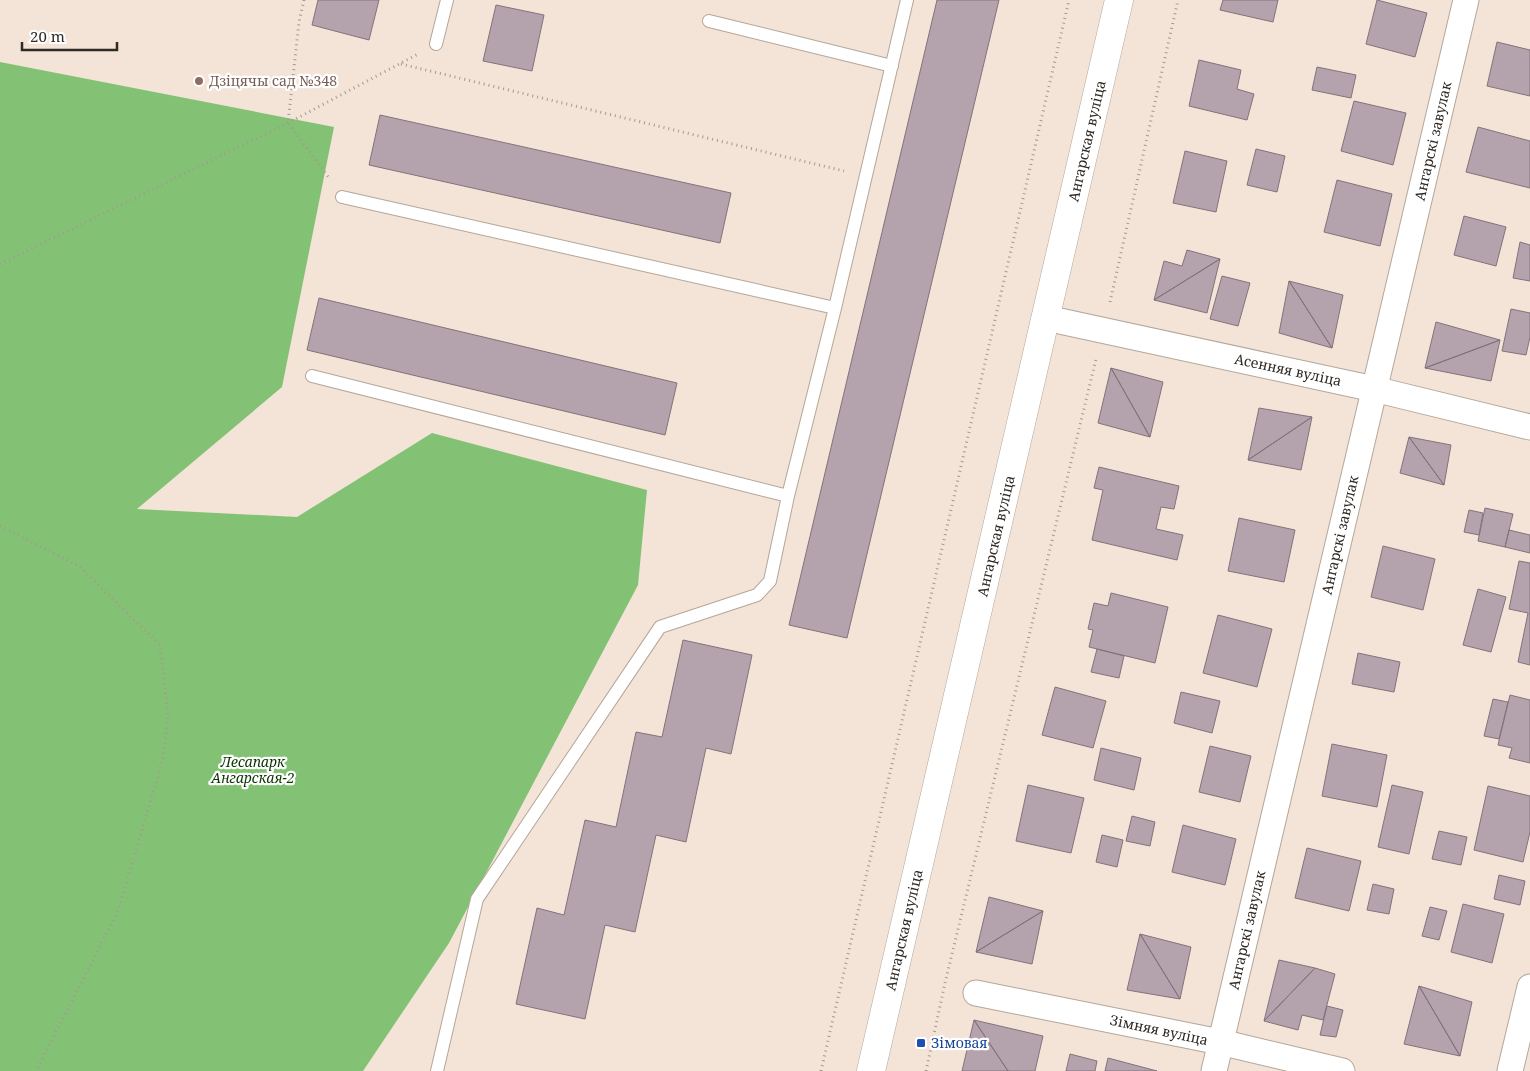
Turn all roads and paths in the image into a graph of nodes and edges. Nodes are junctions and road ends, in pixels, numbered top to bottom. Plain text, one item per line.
1 (304, 0) edge
2 (447, 0) edge
3 (907, 0) edge
4 (1069, 0) edge
5 (1119, 0) edge
6 (1178, 0) edge
7 (1466, 0) edge
8 (709, 21) dead end
9 (436, 44) joint
10 (400, 63) junction
11 (892, 66) junction
12 (288, 123) junction
13 (866, 177) junction
14 (342, 197) joint
15 (0, 264) edge
16 (835, 308) junction
17 (1046, 318) junction
18 (1103, 330) junction
19 (312, 376) dead end
20 (1374, 389) junction
21 (1530, 426) edge
22 (788, 496) junction
23 (0, 526) edge
24 (1530, 987) edge
25 (976, 993) dead end
26 (1220, 1042) junction
27 (36, 1071) edge
28 (437, 1071) edge
29 (821, 1071) edge
30 (871, 1071) edge
31 (926, 1071) edge
32 (1214, 1071) edge
33 (1342, 1071) edge
34 (1510, 1071) edge

1 - 12 path
2 - 9 lane
3 - 11 lane
4 - 29 path
5 - 17 main road, Ангарская вуліца
6 - 18 path
7 - 20 street, Ангарскі завулак
8 - 11 lane
9 - 10 path
10 - 12 path
10 - 13 path
11 - 13 lane
12 - 14 path
12 - 15 path
13 - 16 lane
14 - 16 lane
16 - 22 lane
17 - 18 street, Асенняя вуліца
17 - 30 main road, Ангарская вуліца
18 - 20 street, Асенняя вуліца
18 - 31 path
19 - 22 lane
20 - 21 street, Асенняя вуліца
20 - 26 street, Ангарскі завулак
22 - 28 lane
23 - 27 path
24 - 34 street
25 - 26 street, Зімняя вуліца
26 - 32 street, Ангарскі завулак
26 - 33 street, Зімняя вуліца

